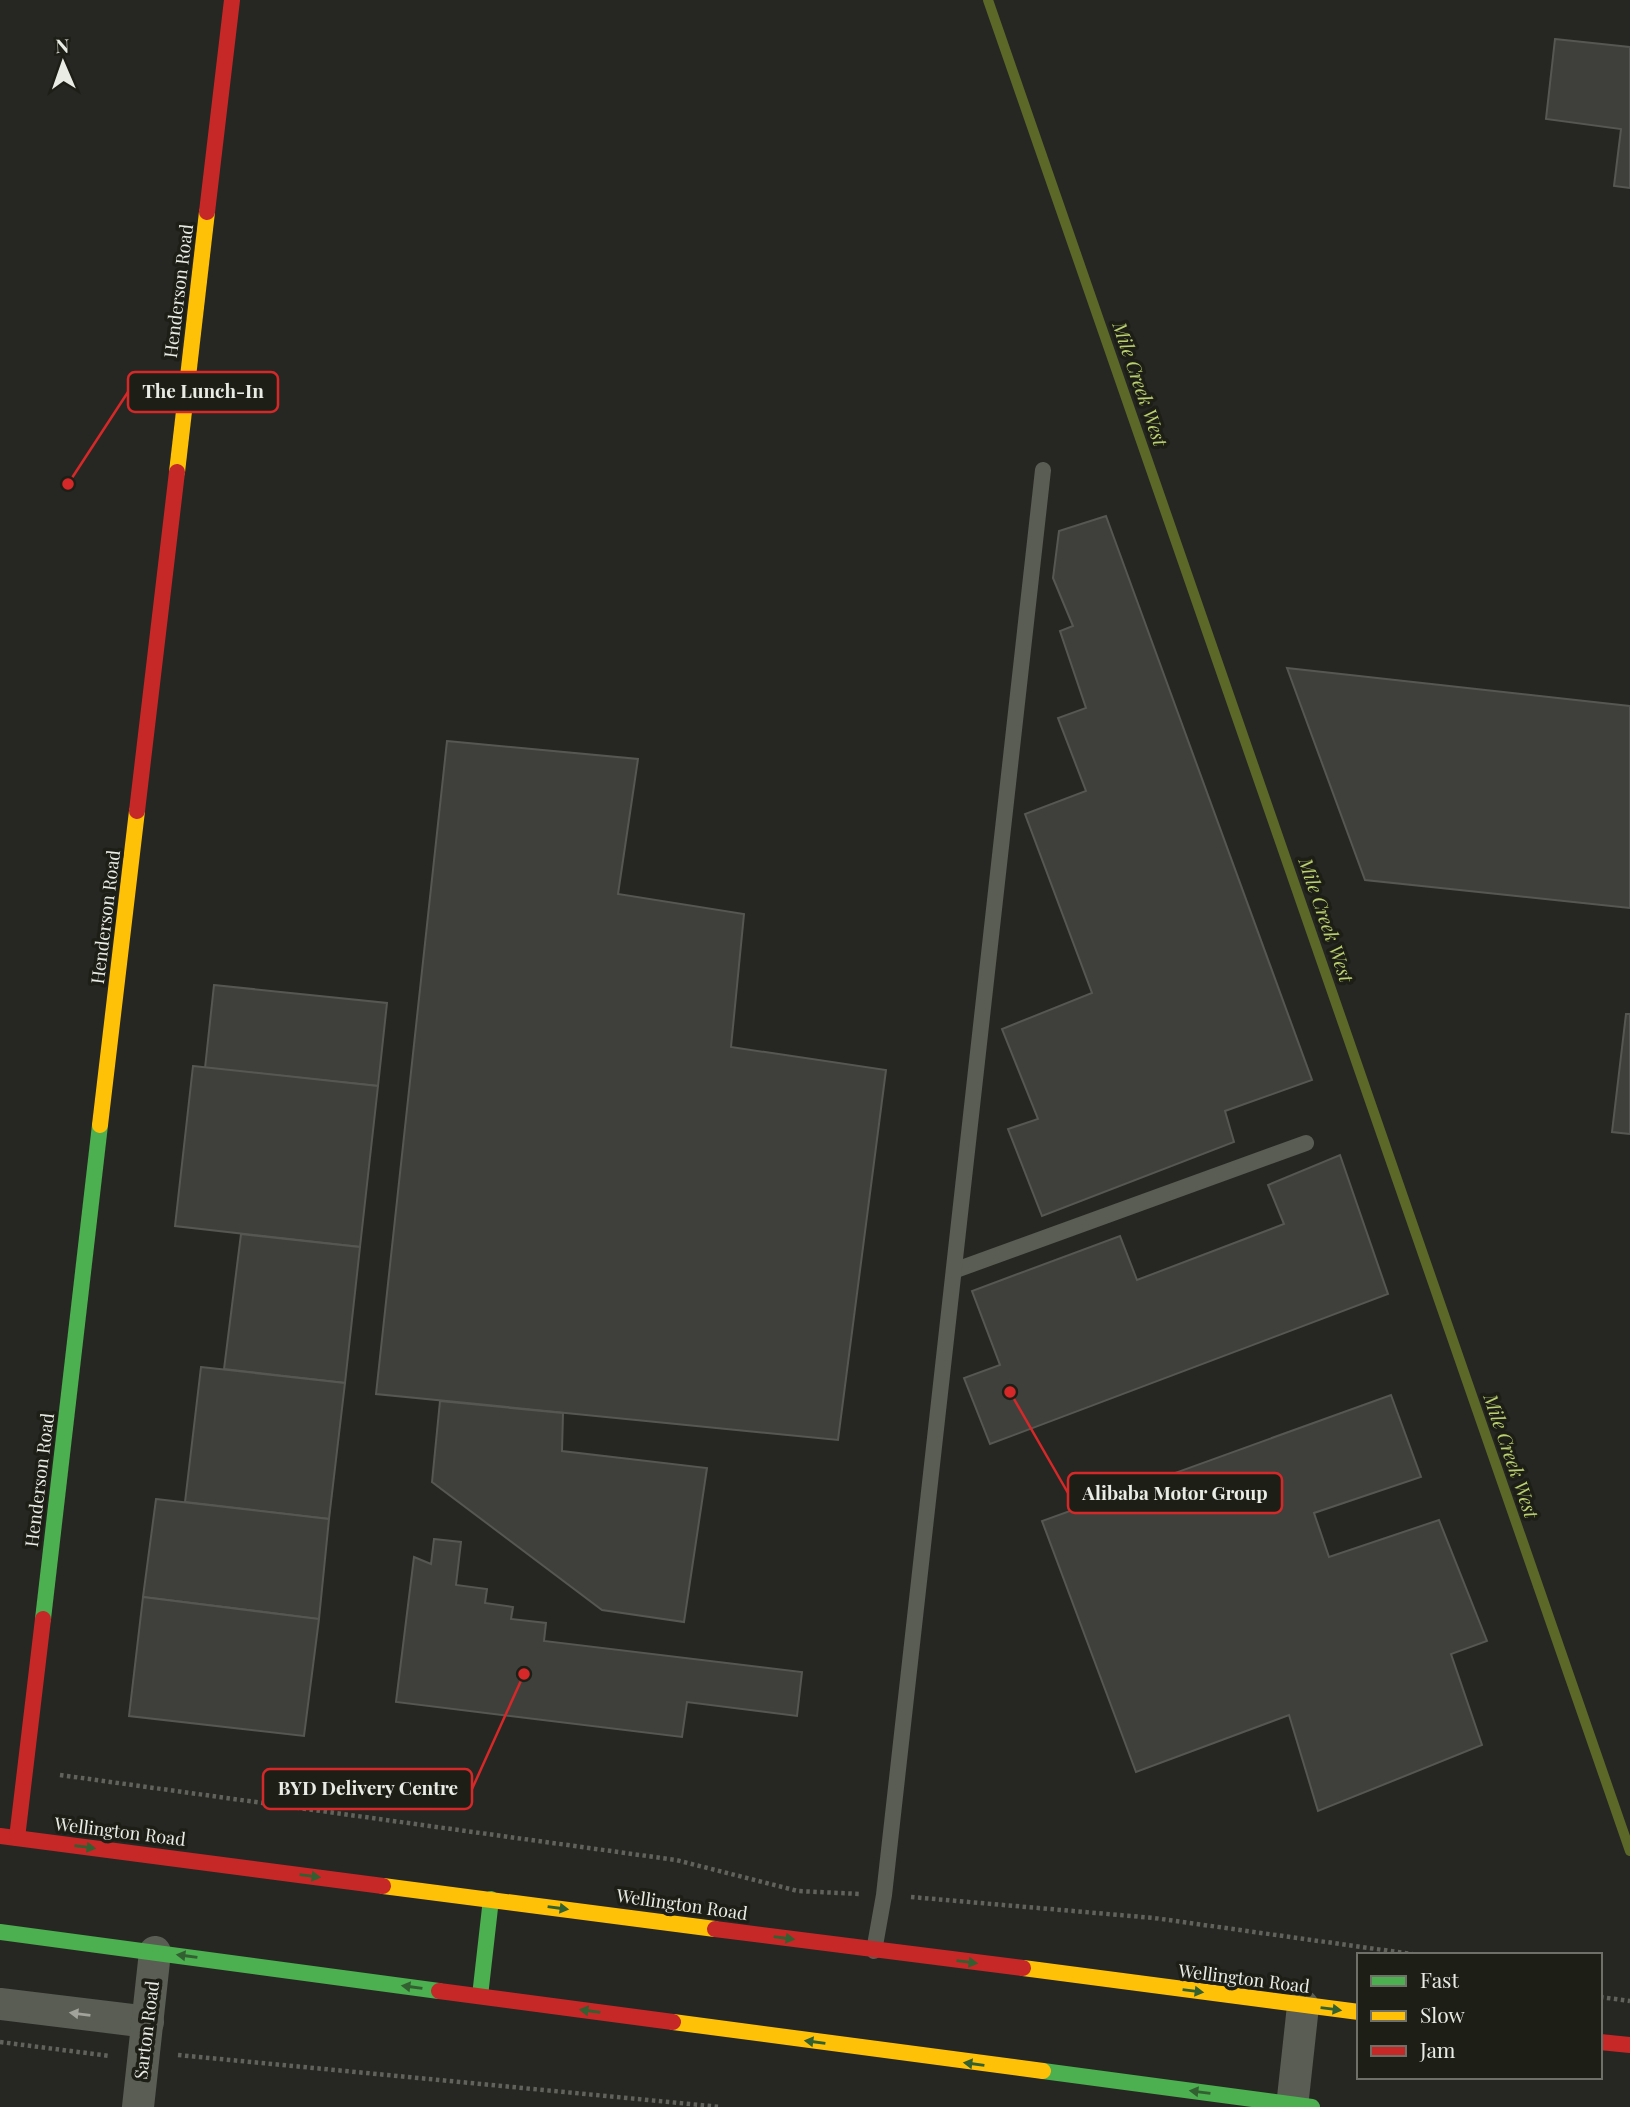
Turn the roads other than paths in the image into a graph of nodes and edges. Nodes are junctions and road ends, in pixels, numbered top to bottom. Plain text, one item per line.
1 (232, 0) edge
2 (1043, 470) dead end
3 (1306, 1143) dead end
4 (956, 1270) junction
5 (0, 1836) edge
6 (17, 1838) junction
7 (491, 1899) junction
8 (0, 1932) edge
9 (874, 1951) junction
10 (155, 1952) junction
11 (480, 1996) junction
12 (0, 2004) edge
13 (1303, 2006) junction
14 (1357, 2012) edge
15 (148, 2022) junction
16 (1602, 2042) edge
17 (1630, 2045) edge
18 (1299, 2106) edge
19 (138, 2107) edge

1 - 6 main road, Henderson Road
2 - 4 lane
3 - 4 lane
4 - 9 lane
5 - 6 main road, Wellington Road
6 -> 7 main road, Wellington Road
7 -> 9 main road, Wellington Road
7 - 11 main road
8 - 10 main road
9 -> 13 main road, Wellington Road
11 -> 10 main road
10 - 15 street, Sarton Road
18 -> 11 main road
15 -> 12 street
13 -> 14 main road, Wellington Road
13 - 18 street
15 - 19 street, Sarton Road
16 - 17 main road

